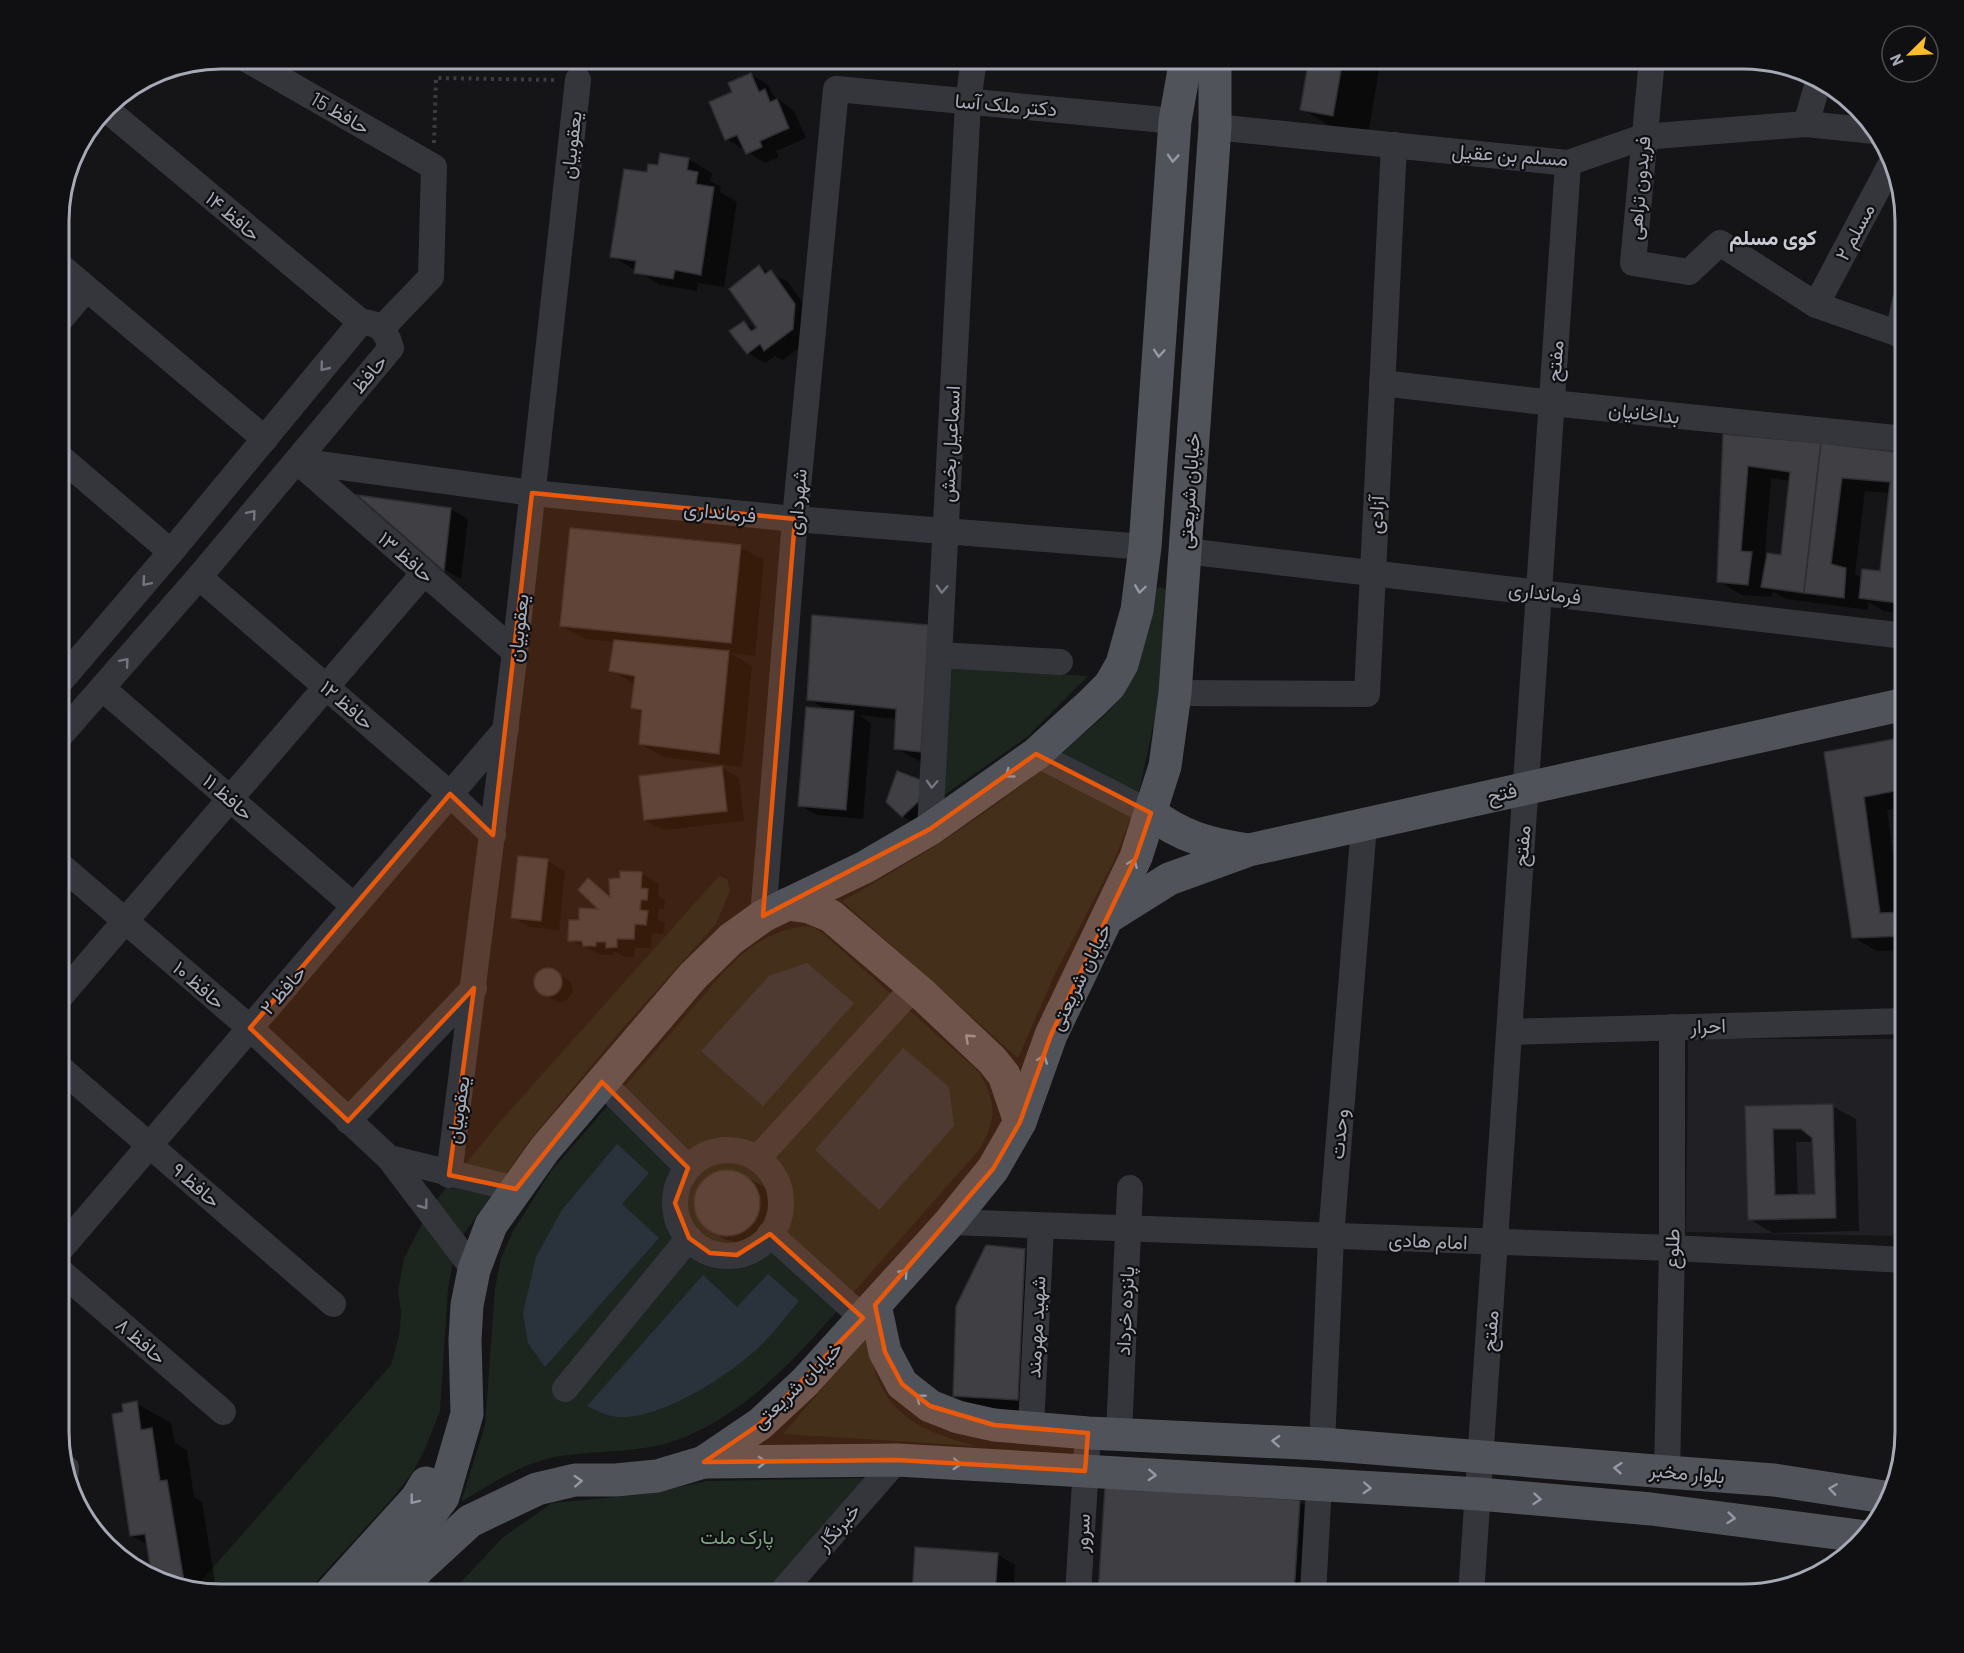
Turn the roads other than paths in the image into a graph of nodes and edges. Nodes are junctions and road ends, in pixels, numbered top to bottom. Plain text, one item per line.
1 (265, 69) edge
2 (972, 69) edge
3 (1184, 69) edge
4 (1215, 69) edge
5 (1651, 69) edge
6 (578, 80) road end
7 (1816, 88) edge
8 (836, 89) joint
9 (968, 102) junction
10 (112, 114) edge
11 (1176, 121) junction
12 (1806, 124) junction
13 (1215, 127) junction
14 (1865, 130) edge
15 (1643, 137) junction
16 (1394, 145) junction
17 (1568, 163) junction
18 (1887, 172) edge
19 (69, 274) edge
20 (86, 290) junction
21 (1816, 305) junction
22 (69, 310) edge
23 (371, 325) junction
24 (1895, 333) edge
25 (1382, 383) junction
26 (1552, 404) junction
27 (1895, 438) edge
28 (265, 439) junction
29 (297, 461) junction
30 (69, 465) edge
31 (532, 493) junction
32 (795, 519) junction
33 (946, 531) junction
34 (1145, 547) junction
35 (1185, 551) junction
36 (171, 552) junction
37 (423, 573) junction
38 (1373, 573) junction
39 (199, 577) junction
40 (1539, 593) junction
41 (1895, 635) edge
42 (515, 652) junction
43 (939, 655) junction
44 (69, 662) edge
45 (1060, 662) dead end
46 (326, 687) junction
47 (102, 688) junction
48 (1175, 693) junction
49 (1895, 706) edge
50 (69, 726) edge
51 (506, 729) junction
52 (1036, 754) junction
53 (1526, 788) junction
54 (450, 794) junction
55 (230, 798) junction
56 (1151, 813) junction
57 (1364, 825) junction
58 (930, 829) junction
59 (493, 835) junction
60 (1250, 850) junction
61 (69, 873) edge
62 (354, 906) junction
63 (775, 910) junction
64 (1110, 916) junction
65 (125, 921) junction
66 (69, 986) edge
67 (914, 987) junction
68 (474, 988) junction
69 (1895, 1020) edge
70 (1672, 1027) junction
71 (250, 1028) junction
72 (1510, 1032) junction
73 (69, 1076) edge
74 (602, 1082) junction
75 (348, 1120) junction
76 (1020, 1122) junction
77 (149, 1145) junction
78 (388, 1158) junction
79 (757, 1159) junction
80 (688, 1168) junction
81 (449, 1175) junction
82 (1130, 1188) dead end
83 (516, 1189) junction
84 (950, 1222) junction
85 (1041, 1226) junction
86 (1129, 1229) junction
87 (770, 1234) junction
88 (1331, 1237) junction
89 (688, 1238) junction
90 (69, 1239) edge
91 (1496, 1243) junction
92 (1672, 1248) junction
93 (1895, 1259) edge
94 (474, 1270) junction
95 (69, 1279) edge
96 (333, 1304) dead end
97 (869, 1312) junction
98 (565, 1389) dead end
99 (223, 1412) dead end
100 (467, 1414) junction
101 (1031, 1428) junction
102 (1104, 1434) junction
103 (1322, 1444) junction
104 (1481, 1457) junction
105 (897, 1460) junction
106 (704, 1462) junction
107 (1085, 1471) junction
108 (1667, 1472) junction
109 (1319, 1485) junction
110 (1479, 1494) junction
111 (1880, 1496) edge
112 (1854, 1535) edge
113 (416, 1571) edge
114 (339, 1584) edge
115 (387, 1584) edge
116 (405, 1584) edge
117 (789, 1584) edge
118 (1079, 1584) edge
119 (1314, 1584) edge
120 (1471, 1584) edge

1 - 23 street, حافظ 15
2 - 9 street, اسماعیل بخش
3 - 11 main road, خیابان شریعتی
4 - 13 main road, خیابان شریعتی
5 - 15 street, فریدون تراهی
6 - 31 street, یعقوبیان
7 - 12 street
8 - 9 street, دکتر ملک آسا
8 - 32 street, شهرداری
9 - 11 street, دکتر ملک آسا
9 - 33 street, اسماعیل بخش
10 - 23 street, حافظ ۱۴
11 -> 34 main road, خیابان شریعتی
12 - 14 street, مسلم بن عقیل
12 - 15 street, مسلم بن عقیل
13 - 16 street, مسلم بن عقیل
13 - 35 main road, خیابان شریعتی
15 - 17 street, مسلم بن عقیل
15 - 21 street, فریدون تراهی
16 - 17 street, مسلم بن عقیل
16 - 25 street, آزادی
17 - 26 street, مفتح
18 - 21 street, مسلم ۲
19 - 20 street
20 - 22 street
20 - 28 street
21 - 24 street, فریدون تراهی
23 -> 28 street, حافظ
23 - 29 street, حافظ
25 - 26 street, بداخانیان
25 - 38 street, آزادی
26 - 27 street, بداخانیان
26 - 40 street, مفتح
28 - 36 street, حافظ
29 - 31 street, فرمانداری
29 - 37 street, حافظ ۱۳
39 -> 29 street, حافظ
30 - 36 street
31 - 32 street, فرمانداری
31 - 42 street, یعقوبیان
32 - 33 street, فرمانداری
32 - 63 street, شهرداری
33 - 34 street, فرمانداری
33 -> 43 street, اسماعیل بخش
34 - 35 main road
34 -> 52 main road, خیابان شریعتی
35 - 38 street, فرمانداری
35 - 48 main road, خیابان شریعتی
36 -> 44 street, حافظ
37 - 42 street, حافظ ۱۳
37 - 46 street
38 - 40 street, فرمانداری
38 - 48 street, آزادی
39 - 46 street, حافظ ۱۲
47 -> 39 street, حافظ
40 - 41 street, فرمانداری
40 - 53 street, مفتح
42 - 51 street, یعقوبیان
43 - 45 street
43 -> 58 street, اسماعیل بخش
46 - 54 street, حافظ ۱۲
46 - 55 street
47 - 50 street, حافظ
47 - 55 street, حافظ ۱۱
48 - 56 main road, خیابان شریعتی
49 - 53 main road, فتح
51 - 54 street, حافظ ۲
51 - 59 street, یعقوبیان
52 - 56 street
52 -> 58 main road, خیابان شریعتی
53 - 57 main road, فتح
53 - 72 street, مفتح
54 - 59 street, حافظ ۱۲
54 - 62 street, حافظ ۲
55 - 62 street, حافظ ۱۱
55 - 65 street
56 - 60 main road
64 -> 56 main road, خیابان شریعتی
57 - 60 main road, فتح
57 - 88 street, وحدت
58 - 63 main road, خیابان شریعتی
59 - 68 street, یعقوبیان
60 - 64 main road, فتح
61 - 65 street, حافظ ۱۰
62 - 71 street, حافظ ۲
63 - 67 main road
63 - 74 main road, خیابان شریعتی
76 -> 64 main road, خیابان شریعتی
65 - 66 street
65 - 71 street, حافظ ۱۰
76 -> 67 main road
67 - 79 street
68 - 75 street
68 - 81 street, یعقوبیان
69 - 70 street, احرار
70 - 72 street, احرار
70 - 92 street, طلوع
71 - 75 street, حافظ ۱۰
71 - 77 street, حافظ ۲
72 - 91 street, مفتح
73 - 77 street, حافظ ۹
74 - 80 street
74 - 83 main road, خیابان شریعتی
75 - 78 street, حافظ ۱۰
76 - 84 main road, خیابان شریعتی
77 - 90 street, حافظ ۲
77 - 96 street, حافظ ۹
78 - 81 street
78 -> 94 street, حافظ ۱۰
79 - 80 street
79 - 87 street
80 - 89 street
81 - 83 street
82 - 86 street, پانزده خرداد
83 - 94 main road, خیابان شریعتی
84 - 85 street, امام هادی
97 -> 84 main road, خیابان شریعتی
85 - 86 street, امام هادی
85 - 101 street, شهید مهرمند
86 - 88 street, امام هادی
86 - 102 street, پانزده خرداد
87 - 89 street
87 - 97 street
88 - 91 street, امام هادی
88 - 103 street, وحدت
89 - 98 street
91 - 92 street, امام هادی
91 - 104 street, مفتح
92 - 93 street, امام هادی
92 - 108 street, طلوع
94 - 100 main road, خیابان شریعتی
95 - 99 street, حافظ ۸
101 -> 97 main road, بلوار مخبر
97 - 106 main road, خیابان شریعتی
100 - 113 main road, خیابان شریعتی
100 -> 114 main road
101 - 102 main road, بلوار مخبر
103 -> 102 main road, بلوار مخبر
102 - 107 street, پانزده خرداد
103 - 104 main road, بلوار مخبر
108 -> 104 main road, بلوار مخبر
104 - 110 street, مفتح
106 -> 105 main road, بلوار مخبر
105 -> 107 main road, بلوار مخبر
105 - 117 street, خبرنگار
113 -> 106 main road, خیابان شریعتی
107 -> 109 main road, بلوار مخبر
107 - 118 street, سرور
111 -> 108 main road, بلوار مخبر
109 -> 110 main road, بلوار مخبر
109 - 119 street
110 -> 112 main road, بلوار مخبر
110 - 120 street
113 - 115 main road
113 - 116 main road

